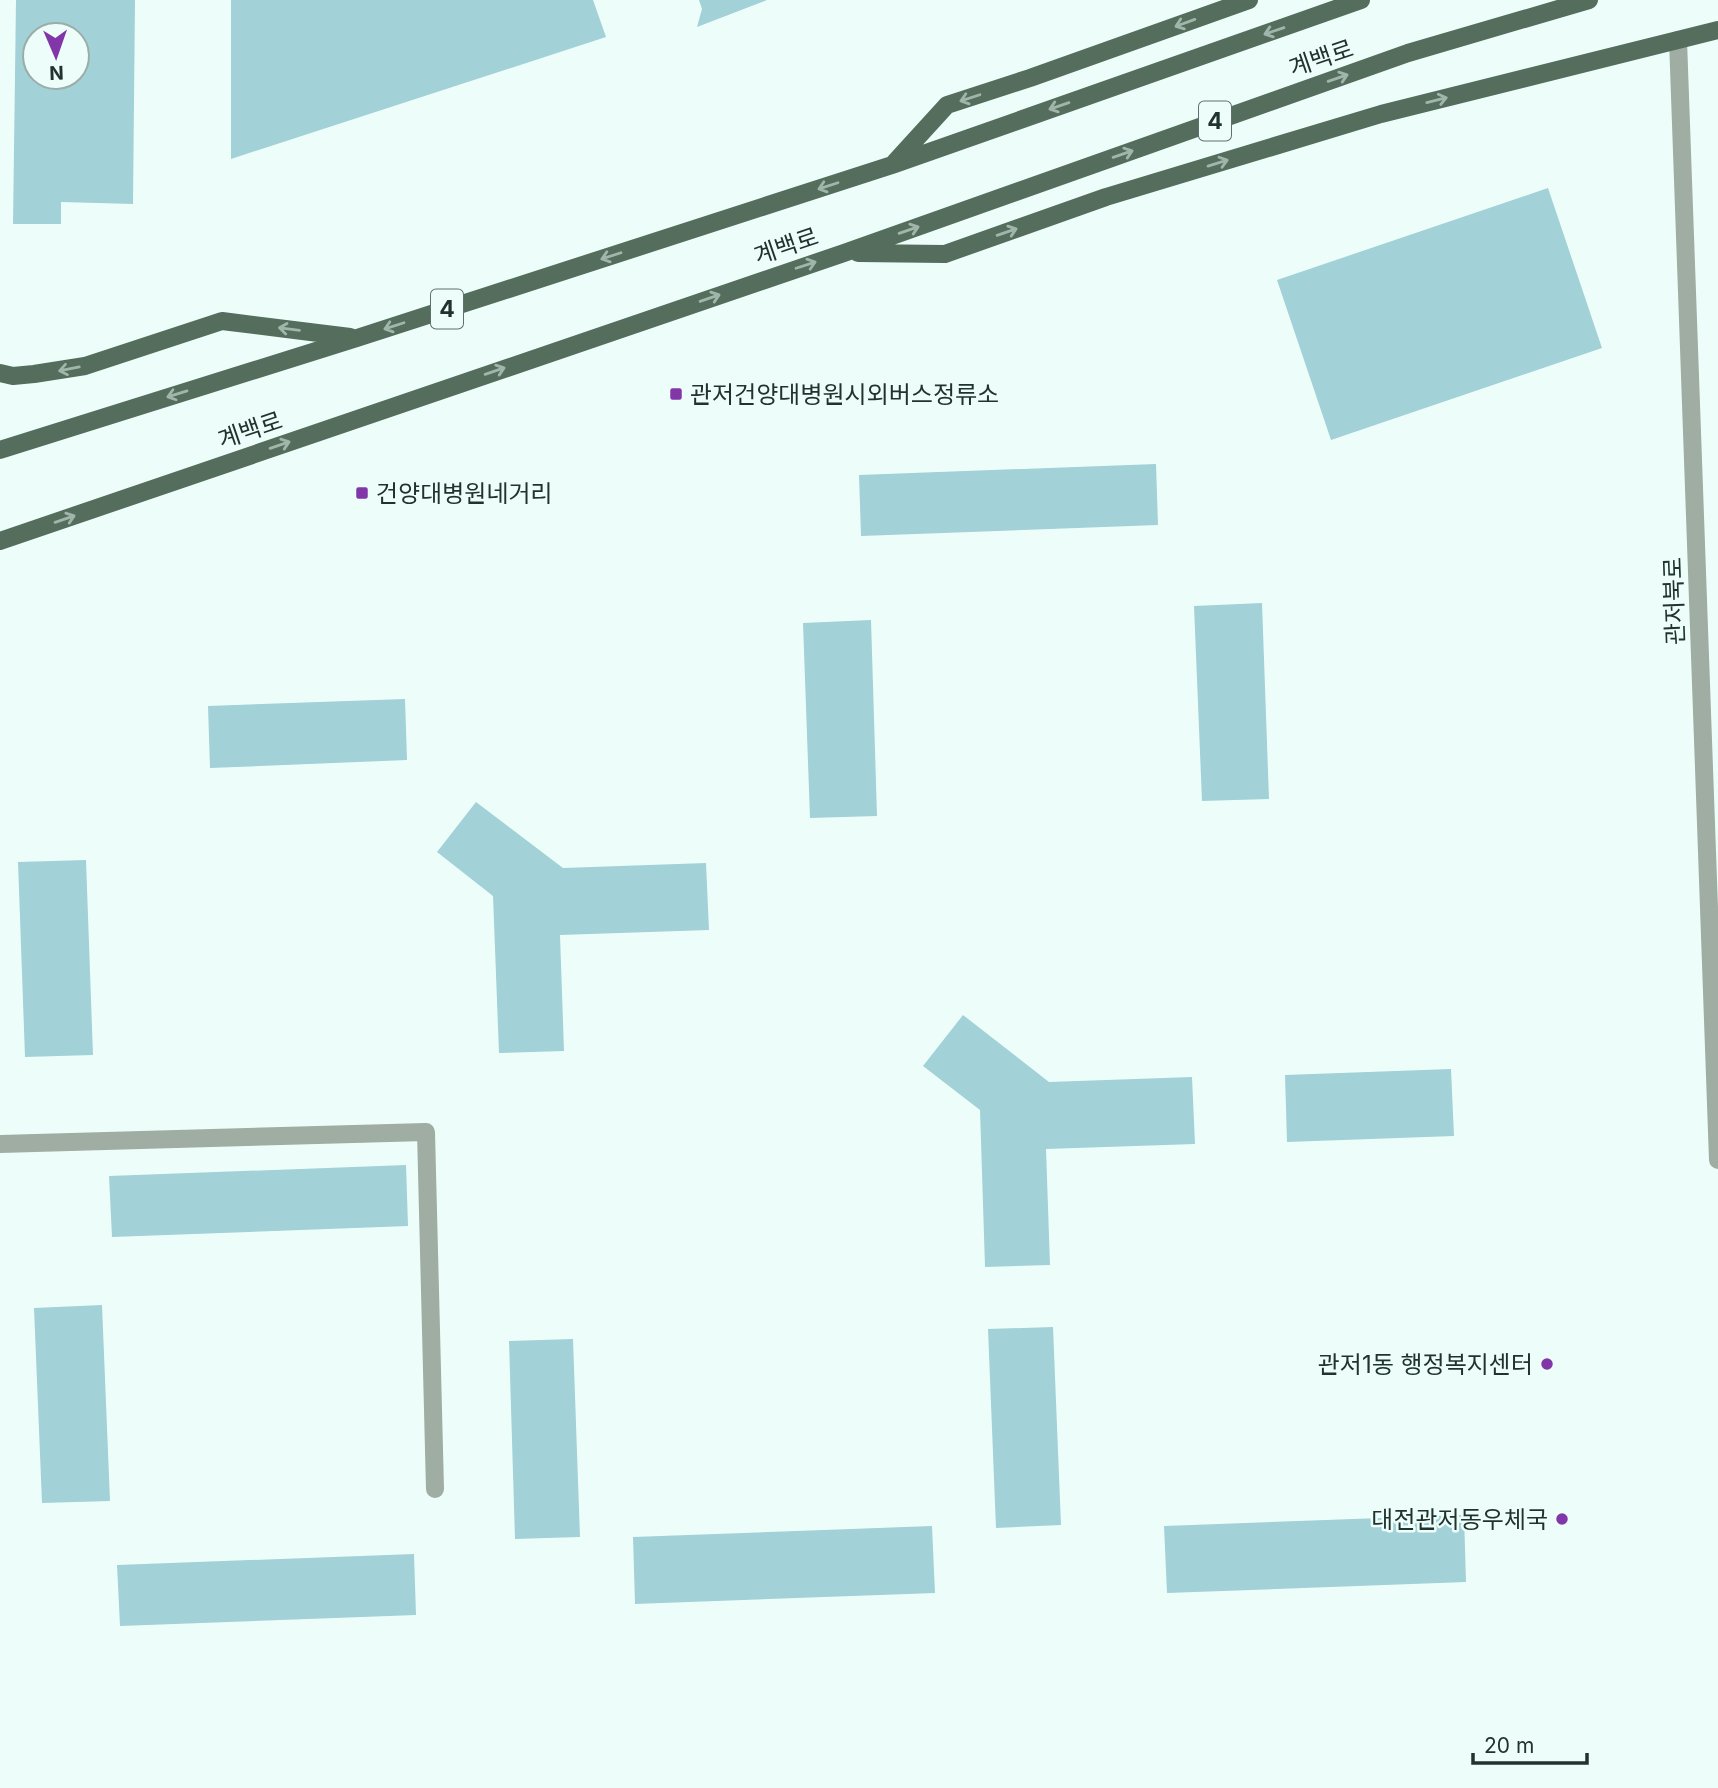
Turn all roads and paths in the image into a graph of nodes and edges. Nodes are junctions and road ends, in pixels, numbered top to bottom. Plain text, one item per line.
1 (1249, 0) edge
2 (1361, 0) edge
3 (1589, 0) edge
4 (1718, 30) edge
5 (1678, 40) junction
6 (892, 165) junction
7 (844, 253) junction
8 (356, 338) junction
9 (0, 373) edge
10 (0, 450) edge
11 (0, 541) edge
12 (1713, 851) edge
13 (0, 1144) edge
14 (1718, 1160) edge
15 (435, 1489) dead end

1 -> 6 main road
2 -> 6 main road, 계백로 / 4
7 -> 3 main road, 계백로 / 4
4 - 5 main road
7 -> 5 main road
5 - 12 street, 관저북로
6 -> 8 main road, 계백로 / 4
11 -> 7 main road, 계백로 / 4
8 -> 9 main road
8 -> 10 main road, 계백로 / 4
12 - 14 street, 관저북로
13 - 15 street

